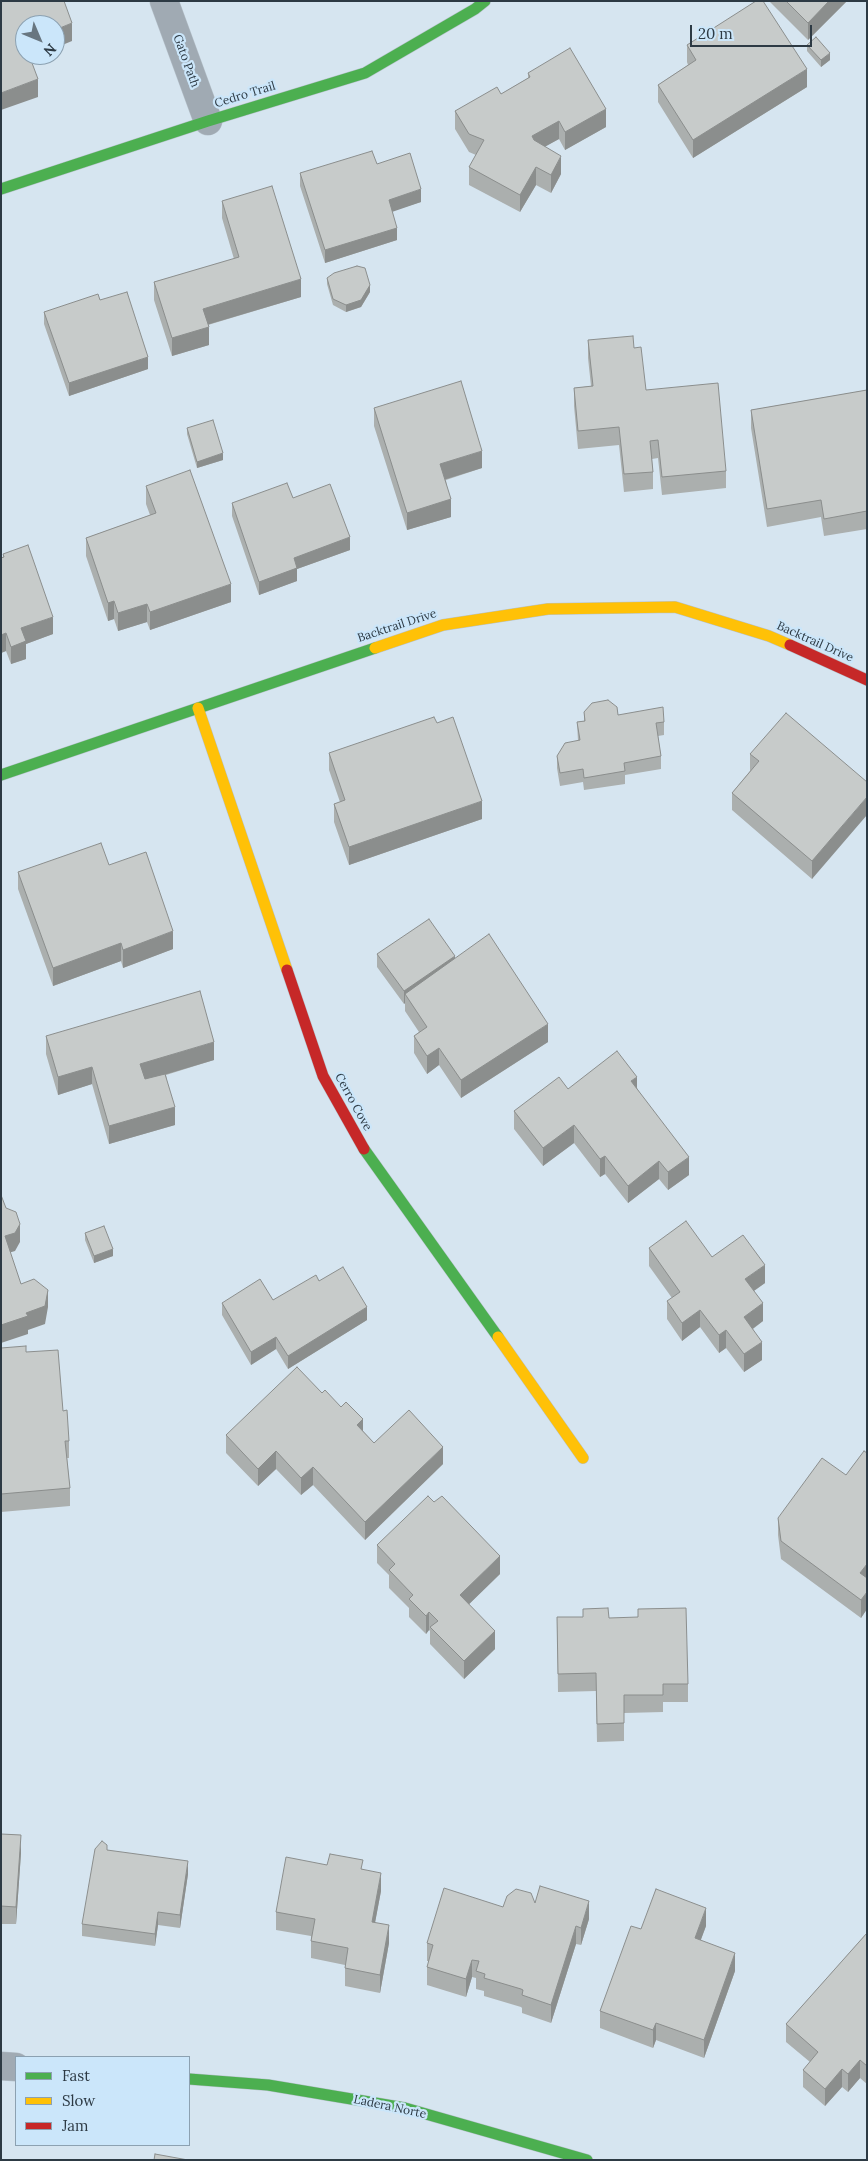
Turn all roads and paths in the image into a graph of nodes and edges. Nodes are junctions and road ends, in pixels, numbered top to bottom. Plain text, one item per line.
1 (164, 1) edge
2 (484, 1) edge
3 (208, 121) junction
4 (1, 189) edge
5 (867, 680) edge
6 (198, 708) junction
7 (1, 775) edge
8 (584, 1458) dead end
9 (1, 2066) edge
10 (15, 2067) edge
11 (190, 2079) edge
12 (587, 2160) edge

1 - 3 street, Gato Path
2 - 3 street, Cedro Trail
3 - 4 street, Cedro Trail
5 - 6 street, Backtrail Drive
6 - 7 street, Backtrail Drive
6 - 8 street, Cerro Cove
9 - 10 street
11 - 12 street, Ladera Norte

